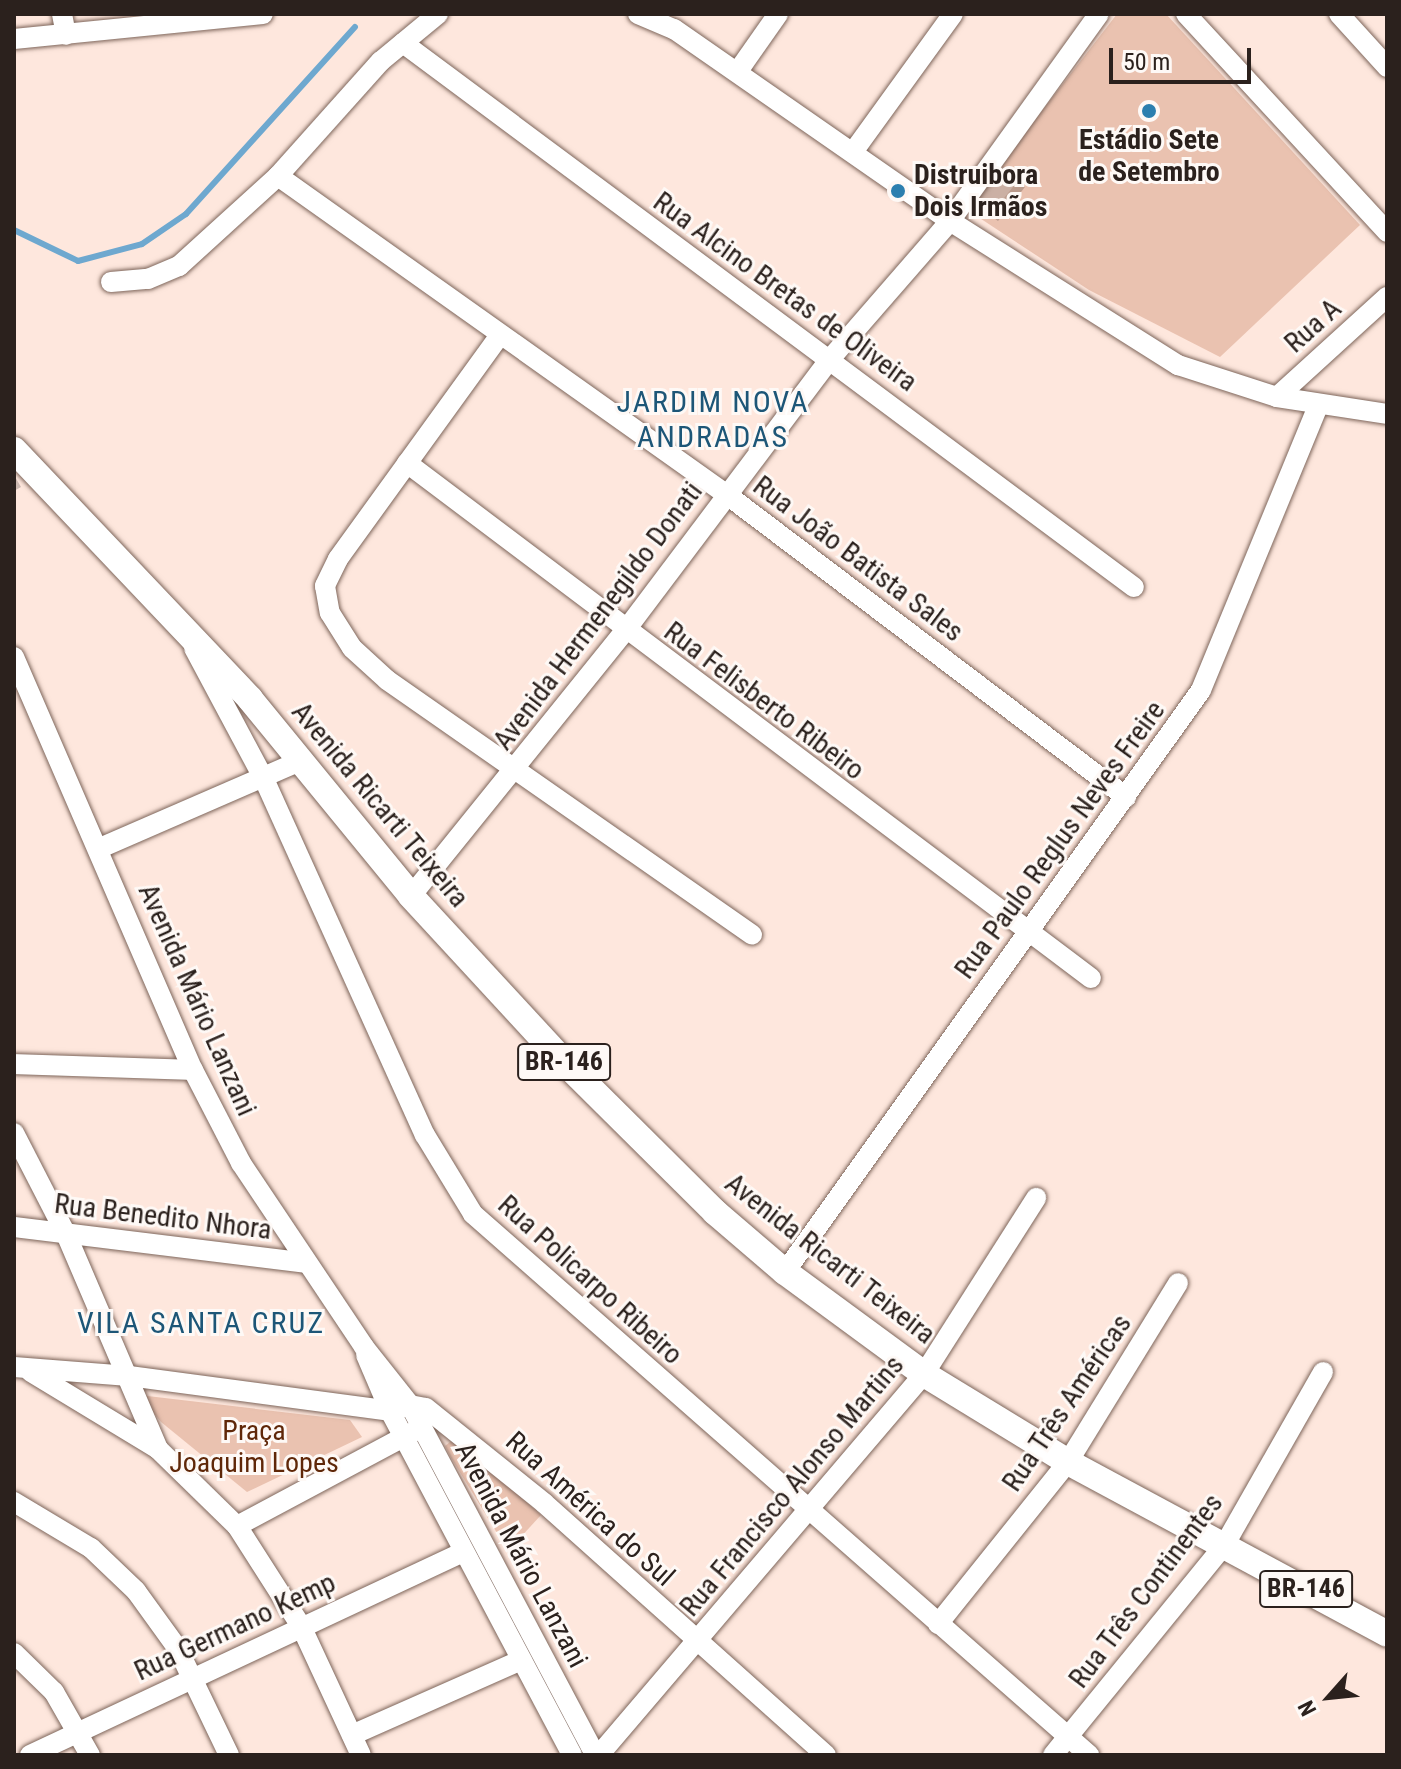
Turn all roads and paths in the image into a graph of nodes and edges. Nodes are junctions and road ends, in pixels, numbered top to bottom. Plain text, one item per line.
1 (62, 14) edge
2 (217, 14) edge
3 (263, 14) edge
4 (438, 14) edge
5 (638, 14) edge
6 (778, 14) edge
7 (953, 14) edge
8 (1186, 14) edge
9 (1339, 14) edge
10 (1091, 16) edge
11 (66, 35) junction
12 (14, 39) edge
13 (403, 43) junction
14 (1384, 57) edge
15 (738, 71) junction
16 (853, 152) junction
17 (278, 176) junction
18 (950, 221) junction
19 (1387, 232) edge
20 (111, 282) dead end
21 (1387, 297) edge
22 (500, 335) junction
23 (831, 358) junction
24 (1277, 397) junction
25 (1318, 406) junction
26 (1387, 414) edge
27 (14, 450) edge
28 (407, 463) junction
29 (726, 494) junction
30 (1134, 587) dead end
31 (184, 629) junction
32 (625, 631) junction
33 (14, 657) edge
34 (23, 699) edge
35 (300, 761) junction
36 (518, 767) junction
37 (264, 779) junction
38 (1126, 797) junction
39 (100, 848) junction
40 (411, 896) junction
41 (752, 935) dead end
42 (1028, 935) junction
43 (1091, 978) dead end
44 (14, 1064) edge
45 (193, 1070) junction
46 (14, 1133) edge
47 (1036, 1198) dead end
48 (14, 1227) edge
49 (66, 1234) junction
50 (306, 1263) junction
51 (785, 1272) junction
52 (1178, 1283) dead end
53 (20, 1368) edge
54 (1323, 1372) dead end
55 (924, 1374) junction
56 (129, 1376) junction
57 (400, 1408) junction
58 (461, 1431) junction
59 (413, 1432) junction
60 (158, 1449) junction
61 (1068, 1462) junction
62 (14, 1502) edge
63 (809, 1511) junction
64 (237, 1526) junction
65 (1225, 1544) junction
66 (464, 1552) junction
67 (938, 1624) junction
68 (301, 1626) junction
69 (1387, 1634) edge
70 (697, 1642) junction
71 (14, 1653) edge
72 (521, 1660) junction
73 (193, 1678) junction
74 (79, 1731) junction
75 (352, 1735) junction
76 (1069, 1737) junction
77 (824, 1754) edge
78 (30, 1755) edge
79 (90, 1755) edge
80 (229, 1755) edge
81 (361, 1755) edge
82 (572, 1755) edge
83 (597, 1755) edge
84 (1053, 1755) edge
85 (1089, 1755) edge

1 - 11 street
2 - 3 street
2 - 11 street
4 - 13 street
5 - 15 street
6 - 15 street
7 - 16 street
8 - 19 street
9 - 14 street
10 - 18 street, Avenida Hermenegildo Donati
11 - 12 street
13 - 17 street
13 - 23 street, Rua Alcino Bretas de Oliveira
15 - 16 street
16 - 18 street
17 - 20 street
17 - 22 street, Rua João Batista Sales
18 - 23 street, Avenida Hermenegildo Donati
18 - 24 street
21 - 24 street, Rua A
22 - 28 street
22 - 29 street, Rua João Batista Sales
23 - 29 street, Avenida Hermenegildo Donati
23 - 30 street, Rua Alcino Bretas de Oliveira
24 - 25 street
25 - 26 street
25 - 38 street, Rua Paulo Reglus Neves Freire
27 - 31 main road, Avenida Ricarti Teixeira / BR-146
28 - 32 street, Rua Felisberto Ribeiro
28 - 36 street
29 - 32 street, Avenida Hermenegildo Donati
29 - 38 street, Rua João Batista Sales
31 - 35 main road, Avenida Ricarti Teixeira / BR-146
31 - 37 street, Rua Policarpo Ribeiro
32 - 36 street, Avenida Hermenegildo Donati
32 - 42 street, Rua Felisberto Ribeiro
33 - 34 street, Avenida Mário Lanzani
34 - 39 street, Avenida Mário Lanzani
35 - 37 street
35 - 40 main road, Avenida Ricarti Teixeira / BR-146
36 - 40 street, Avenida Hermenegildo Donati
36 - 41 street
37 - 39 street
37 - 63 street, Rua Policarpo Ribeiro
38 - 42 street, Rua Paulo Reglus Neves Freire
39 - 45 street, Avenida Mário Lanzani
40 - 51 main road, Avenida Ricarti Teixeira / BR-146
42 - 43 street, Rua Felisberto Ribeiro
42 - 51 street, Rua Paulo Reglus Neves Freire
44 - 45 street
45 - 50 street, Avenida Mário Lanzani
46 - 49 street
47 - 55 street, Rua Francisco Alonso Martins
48 - 49 street, Rua Benedito Nhora
49 - 50 street, Rua Benedito Nhora
49 - 56 street
50 - 57 street, Avenida Mário Lanzani
51 - 55 main road, Avenida Ricarti Teixeira / BR-146
52 - 61 street, Rua Três Américas
53 - 56 street
53 - 60 street
54 - 65 street, Rua Três Continentes
55 - 61 main road, Avenida Ricarti Teixeira / BR-146
55 - 63 street, Rua Francisco Alonso Martins
56 - 57 street
56 - 60 street
57 - 58 street, Rua América do Sul
57 - 59 street, Avenida Mário Lanzani
58 - 59 street
58 - 70 street, Rua América do Sul
59 - 64 street
59 - 66 street, Avenida Mário Lanzani
59 - 83 street, Avenida Mário Lanzani
60 - 64 street
61 - 65 main road, Avenida Ricarti Teixeira / BR-146
61 - 67 street, Rua Três Américas
62 - 73 street
63 - 67 street, Rua Policarpo Ribeiro
63 - 70 street, Rua Francisco Alonso Martins
64 - 68 street
65 - 69 main road, Avenida Ricarti Teixeira / BR-146
65 - 76 street, Rua Três Continentes
66 - 68 street, Rua Germano Kemp
66 - 72 street, Avenida Mário Lanzani
67 - 76 street, Rua Policarpo Ribeiro
68 - 73 street, Rua Germano Kemp
68 - 75 street
70 - 77 street, Rua América do Sul
70 - 83 street, Rua Francisco Alonso Martins
71 - 74 street
72 - 75 street
72 - 82 street, Avenida Mário Lanzani
73 - 74 street, Rua Germano Kemp
73 - 80 street
74 - 78 street, Rua Germano Kemp
74 - 79 street
75 - 81 street
76 - 84 street, Rua Três Continentes
76 - 85 street, Rua Policarpo Ribeiro

